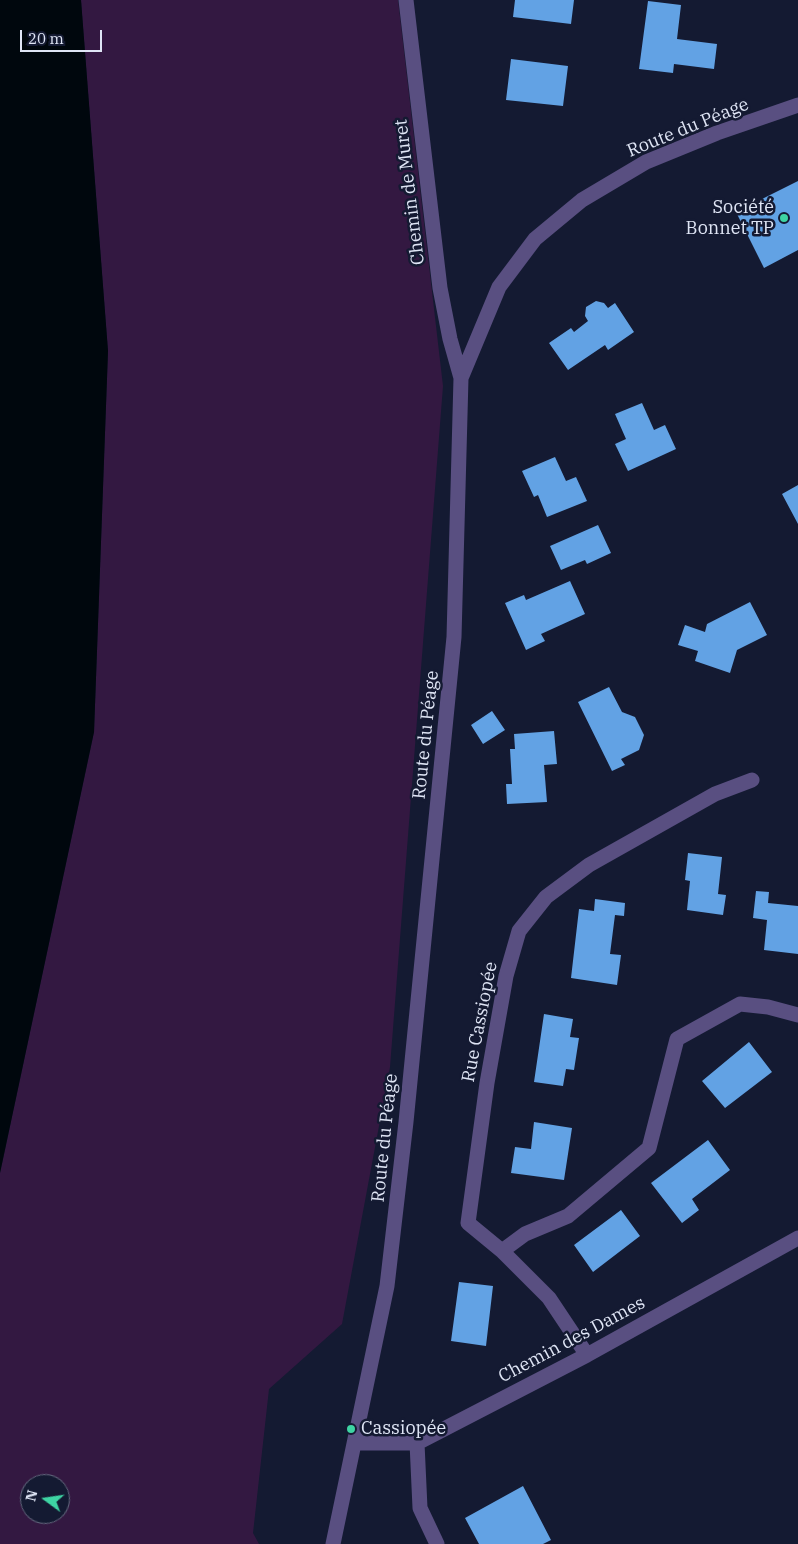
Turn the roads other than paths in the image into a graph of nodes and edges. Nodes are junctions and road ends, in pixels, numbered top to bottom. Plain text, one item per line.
1 (406, 0) edge
2 (798, 105) edge
3 (461, 378) junction
4 (752, 780) dead end
5 (798, 1015) edge
6 (798, 1238) edge
7 (502, 1251) junction
8 (587, 1355) junction
9 (354, 1443) junction
10 (417, 1443) junction
11 (333, 1544) edge
12 (437, 1544) edge

1 - 3 street, Chemin de Muret
2 - 3 street, Route du Péage
3 - 9 street, Route du Péage
4 - 7 street, Rue Cassiopée
5 - 7 street
6 - 8 street, Chemin des Dames
7 - 8 street, Rue Cassiopée
8 - 10 street, Chemin des Dames
9 - 10 street, Chemin des Dames
9 - 11 street, Route du Péage
10 - 12 street

